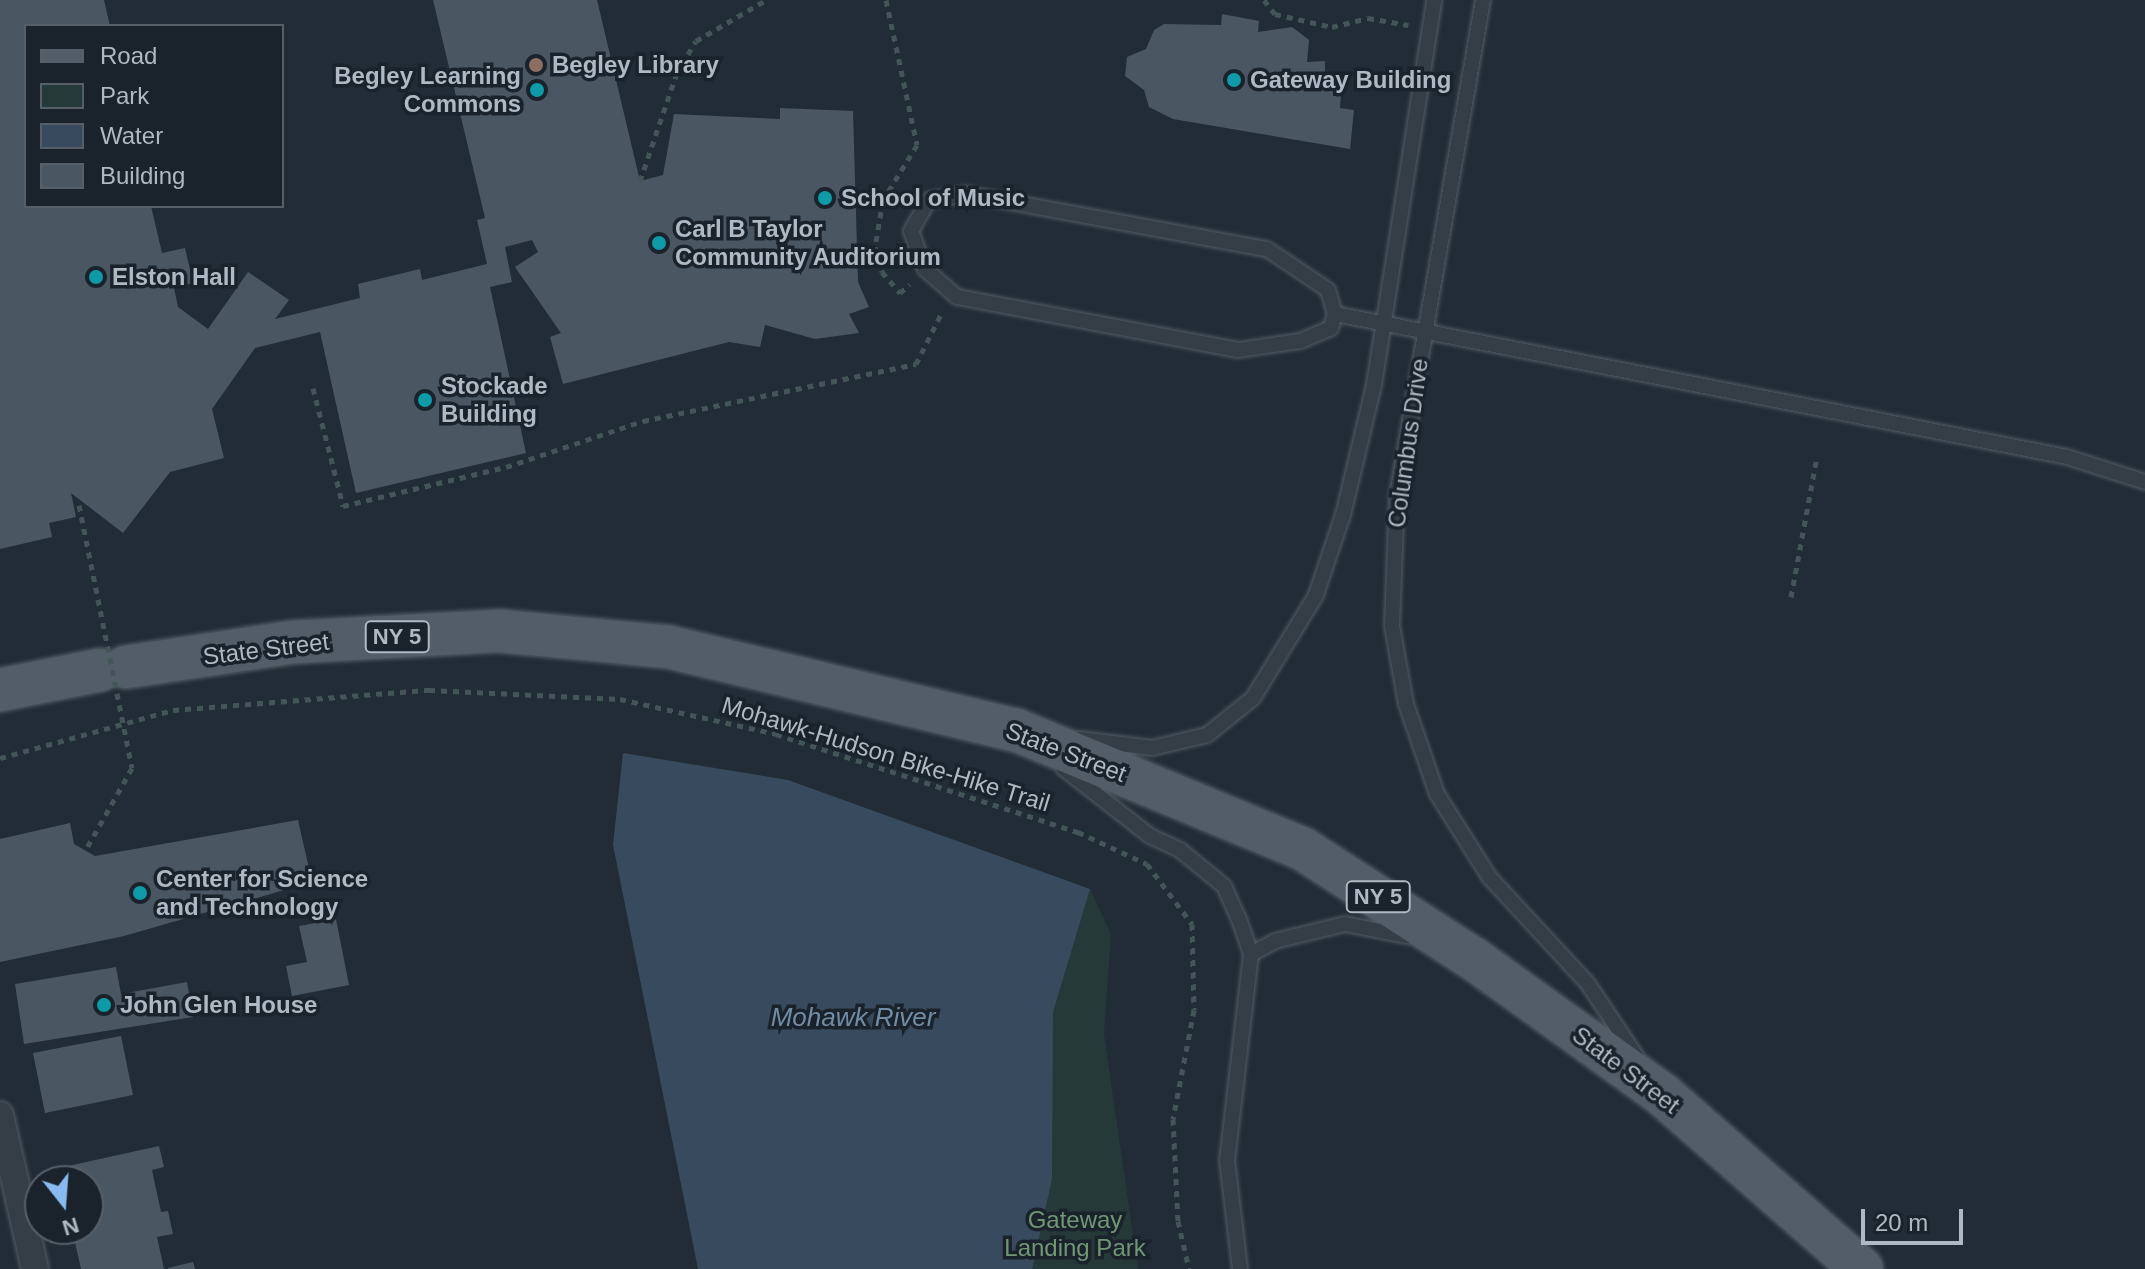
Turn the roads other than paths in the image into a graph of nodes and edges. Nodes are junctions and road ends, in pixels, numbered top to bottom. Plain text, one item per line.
1 (1434, 0) edge
2 (1483, 0) edge
3 (1335, 314) junction
4 (1385, 324) junction
5 (1425, 333) junction
6 (2145, 482) edge
7 (0, 690) edge
8 (1016, 730) junction
9 (1251, 954) junction
10 (1474, 959) junction
11 (1663, 1095) junction
12 (0, 1115) edge
13 (35, 1269) edge
14 (1240, 1269) edge
15 (1862, 1269) edge

1 - 4 lane, Columbus Drive
2 - 5 lane, Columbus Drive
3 - 3 lane
3 - 4 lane
4 - 5 lane
4 - 8 lane, Columbus Drive
5 - 6 lane
5 - 11 lane, Columbus Drive
7 - 8 main road, State Street / NY 5
8 - 9 lane
8 - 10 main road, State Street / NY 5
9 - 10 lane
9 - 14 lane
10 - 11 main road, State Street / NY 5
11 - 15 main road, State Street / NY 5
12 - 13 street

